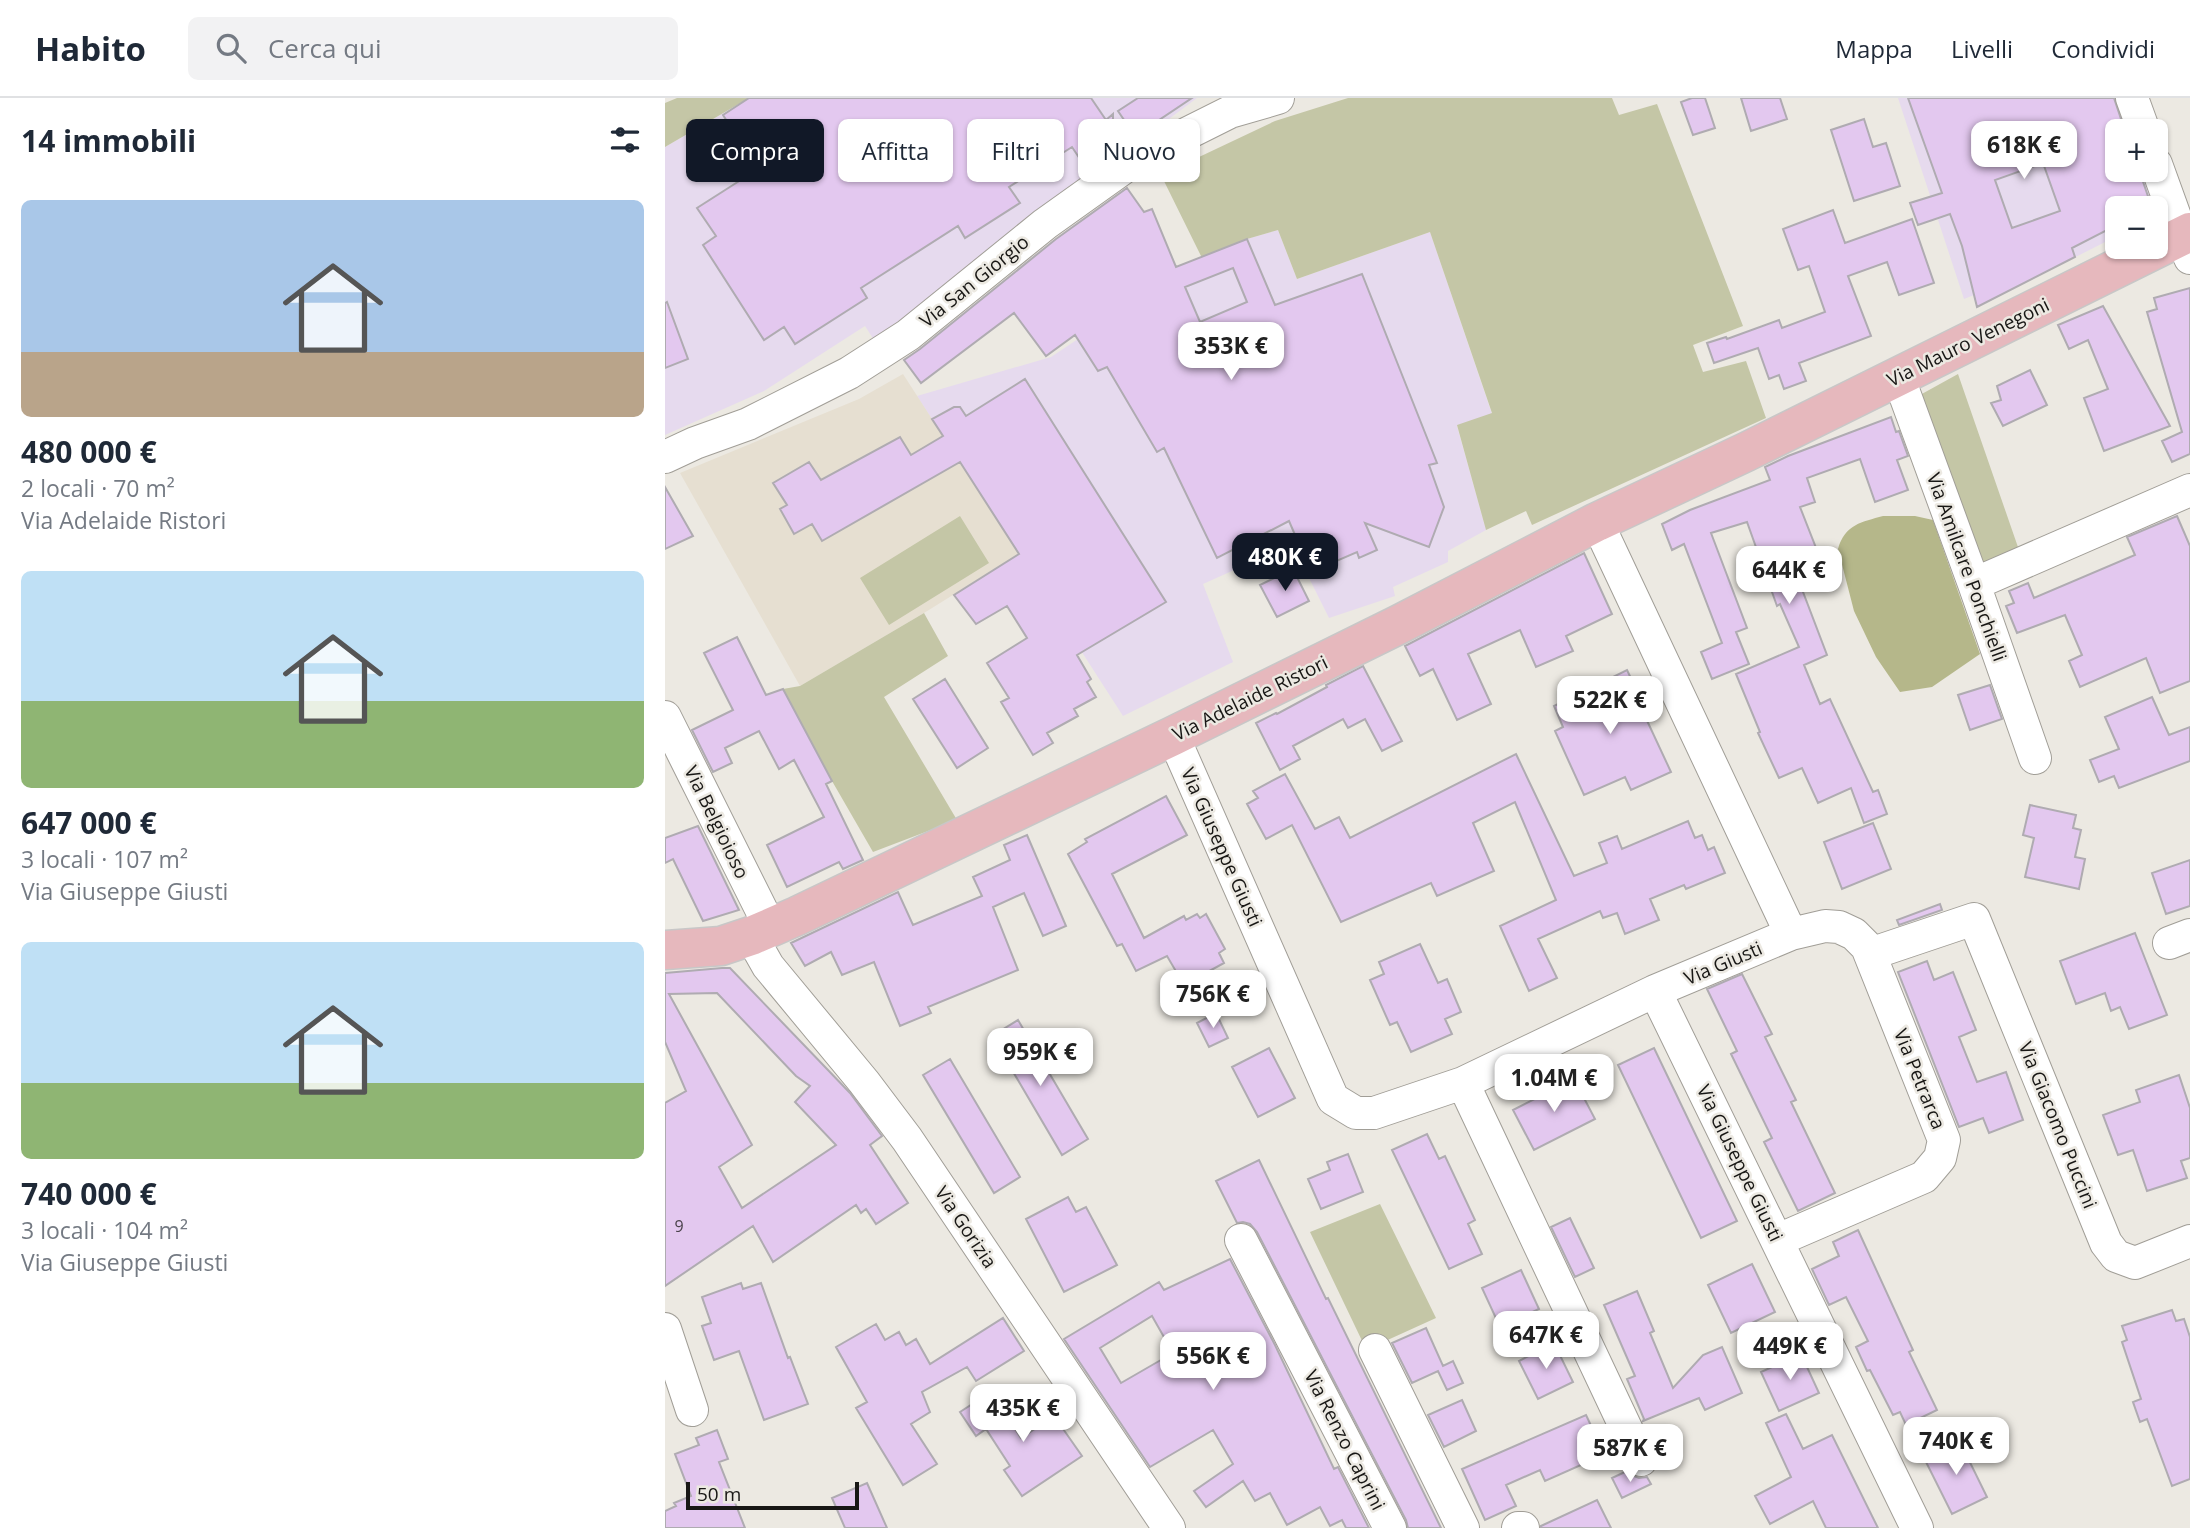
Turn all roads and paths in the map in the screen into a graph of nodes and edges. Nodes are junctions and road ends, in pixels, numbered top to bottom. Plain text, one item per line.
1 (1278, 98) edge
2 (2132, 98) edge
3 (2140, 119) edge
4 (2163, 182) edge
5 (2187, 242) edge
6 (1898, 376) junction
7 (1746, 452) joint
8 (665, 457) edge
9 (2190, 490) edge
10 (1597, 522) junction
11 (1974, 584) junction
12 (665, 717) edge
13 (1173, 736) junction
14 (2035, 758) dead end
15 (760, 932) junction
16 (1791, 934) junction
17 (674, 951) edge
18 (1870, 954) junction
19 (1655, 991) junction
20 (1463, 1083) junction
21 (1241, 1240) dead end
22 (1778, 1240) junction
23 (2190, 1241) edge
24 (665, 1329) edge
25 (1375, 1350) dead end
26 (692, 1410) dead end
27 (1641, 1460) dead end
28 (1169, 1528) edge
29 (1390, 1528) edge
30 (1463, 1528) edge
31 (1917, 1528) edge

1 - 8 street, Via San Giorgio
2 - 3 street
4 - 5 street
5 - 6 main road, Via Mauro Venegoni
6 - 7 main road, Via Mauro Venegoni
6 - 11 street, Via Amilcare Ponchielli
7 - 10 main road, Via Adelaide Ristori
9 - 11 street
10 - 13 main road, Via Adelaide Ristori
10 - 16 street
11 - 14 street, Via Amilcare Ponchielli
12 - 15 street, Via Belgioioso
13 - 15 main road, Via Adelaide Ristori
13 - 20 street, Via Giuseppe Giusti
15 - 17 main road, Via Adelaide Ristori
15 - 28 street, Via Gorizia
16 - 18 street, Via Petrarca
16 - 19 street, Via Giusti
18 - 22 street, Via Petrarca
18 - 23 street, Via Giacomo Puccini
19 - 20 street, Via Giuseppe Giusti
19 - 22 street, Via Giuseppe Giusti
20 - 27 street
21 - 29 street, Via Renzo Caprini
22 - 31 street, Via Giuseppe Giusti
24 - 26 street
25 - 30 street

